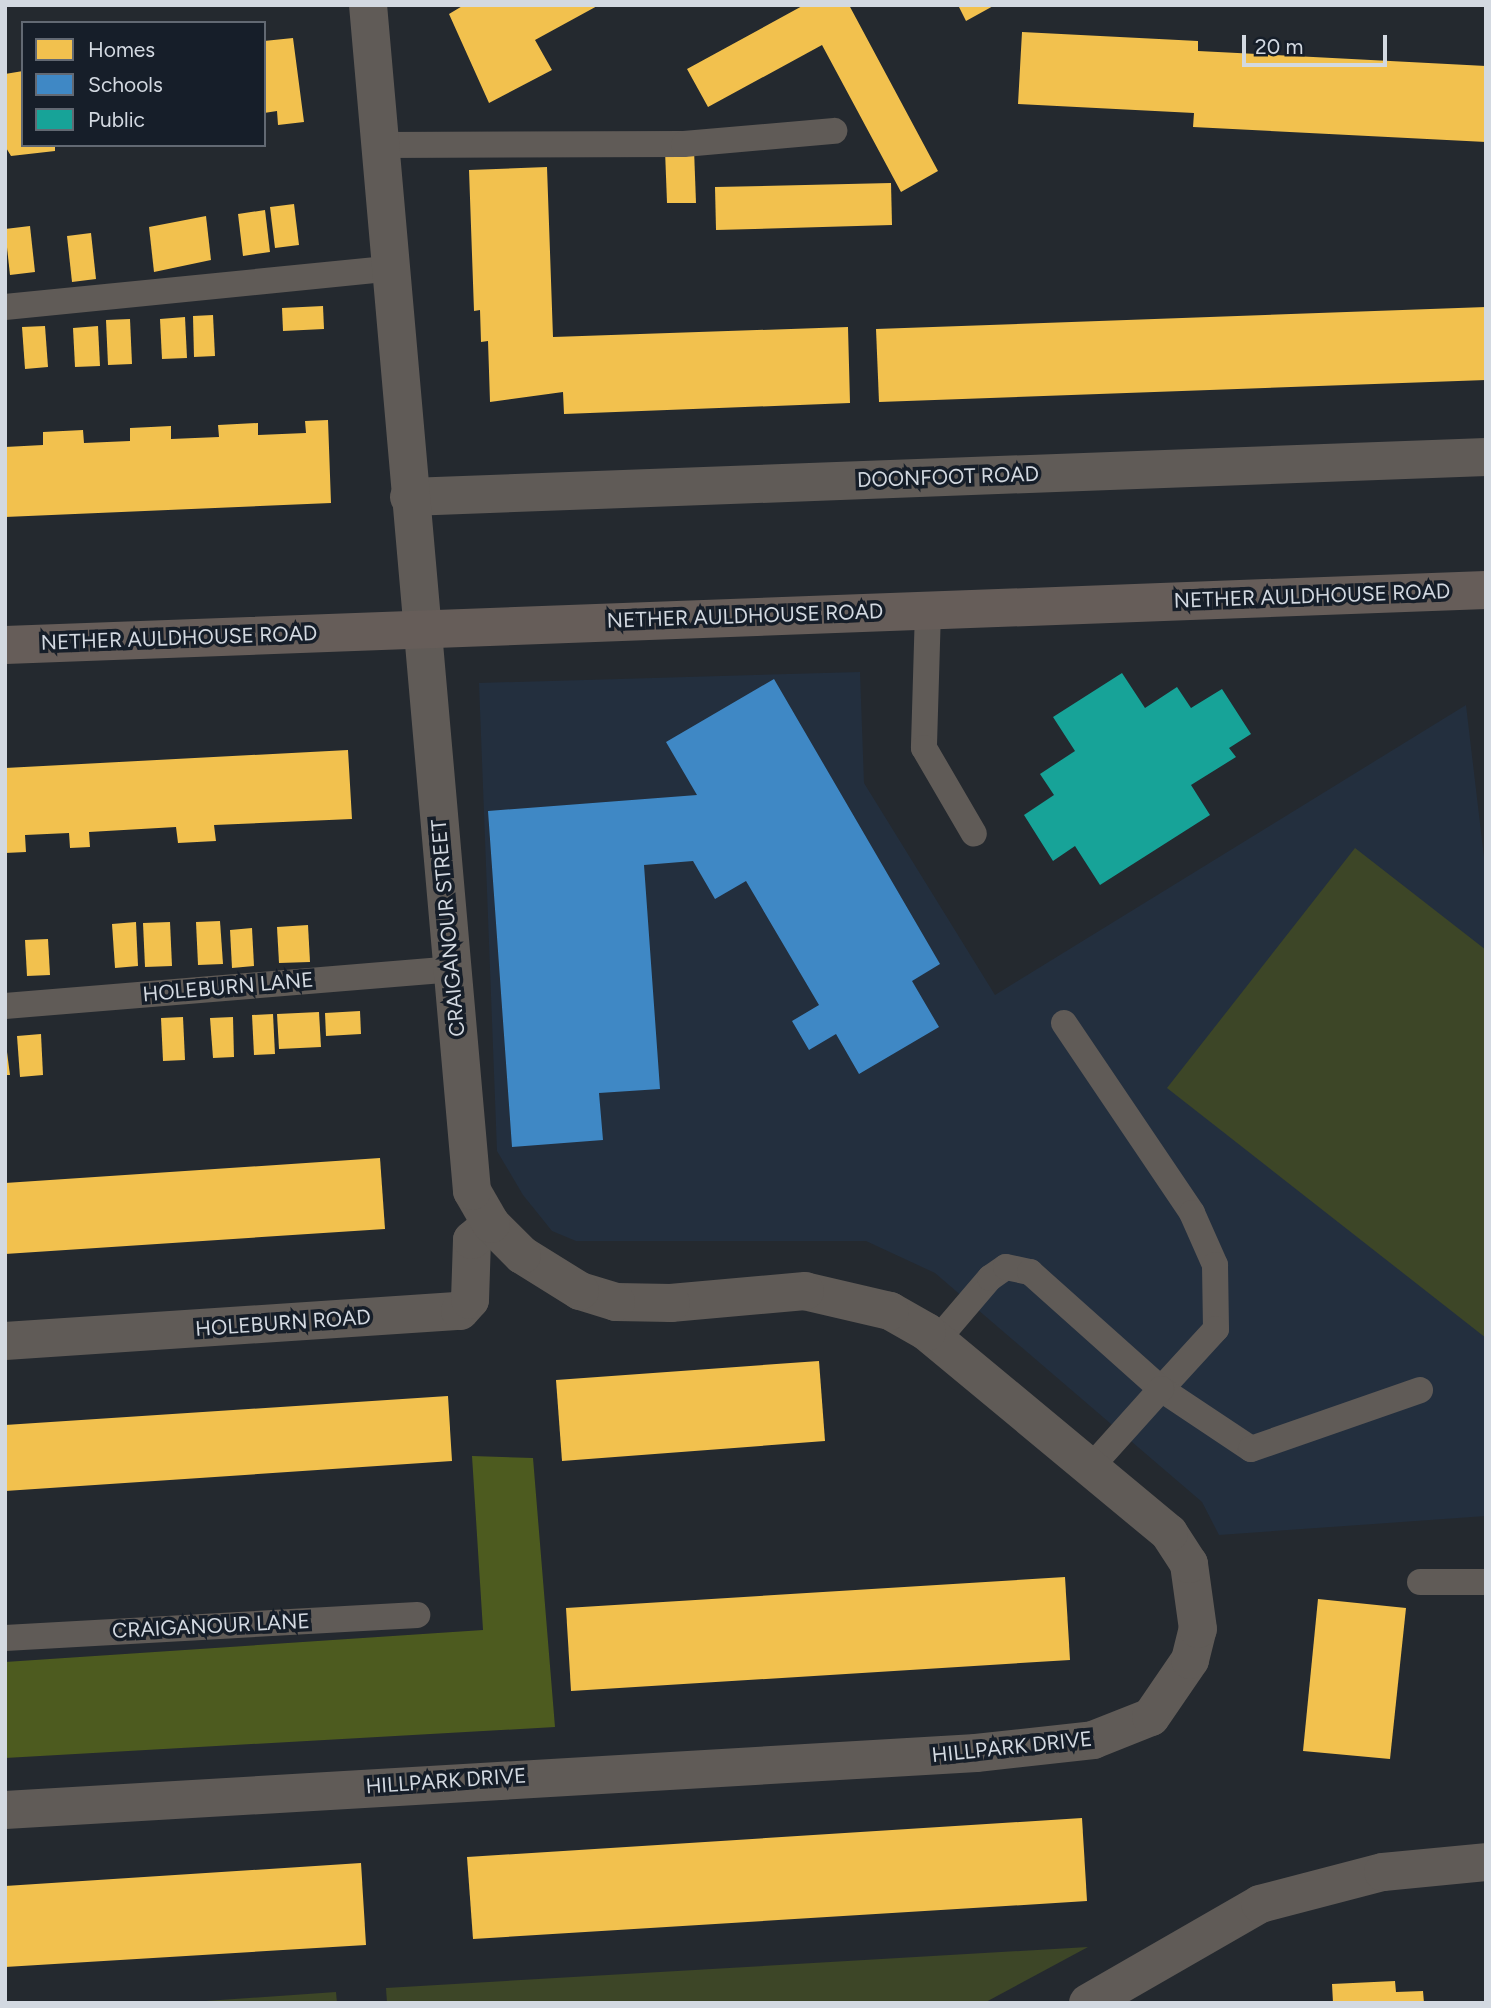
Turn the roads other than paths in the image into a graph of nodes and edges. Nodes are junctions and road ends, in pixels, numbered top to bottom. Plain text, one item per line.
1 (368, 5) edge
2 (834, 131) dead end
3 (381, 145) junction
4 (394, 268) junction
5 (5, 307) edge
6 (1486, 457) edge
7 (409, 497) junction
8 (1486, 590) edge
9 (928, 610) junction
10 (422, 627) junction
11 (5, 645) edge
12 (974, 834) dead end
13 (451, 969) junction
14 (5, 1006) edge
15 (1064, 1023) dead end
16 (491, 1224) junction
17 (937, 1340) junction
18 (5, 1341) edge
19 (1161, 1390) junction
20 (1420, 1390) dead end
21 (1090, 1468) junction
22 (1420, 1582) dead end
23 (1486, 1582) edge
24 (417, 1615) dead end
25 (5, 1637) edge
26 (5, 1810) edge
27 (1486, 1862) edge
28 (1088, 2003) edge

1 - 3 street, CRAIGANOUR STREET
2 - 3 lane
3 - 4 street, CRAIGANOUR STREET
4 - 5 lane
4 - 7 street, CRAIGANOUR STREET
6 - 7 street, DOONFOOT ROAD
7 - 10 street, CRAIGANOUR STREET
8 - 9 main road, NETHER AULDHOUSE ROAD
9 - 10 main road, NETHER AULDHOUSE ROAD
9 - 12 lane
10 - 11 main road, NETHER AULDHOUSE ROAD
10 - 13 street, CRAIGANOUR STREET
13 - 14 lane, HOLEBURN LANE
13 - 16 street, CRAIGANOUR STREET
15 - 19 lane
16 - 17 street, HILLPARK DRIVE
16 - 18 street, HOLEBURN ROAD
17 - 19 lane
17 - 21 street, HILLPARK DRIVE
19 - 20 lane
19 - 21 lane
21 - 26 street, HILLPARK DRIVE
22 - 23 lane
24 - 25 lane, CRAIGANOUR LANE
27 - 28 street

